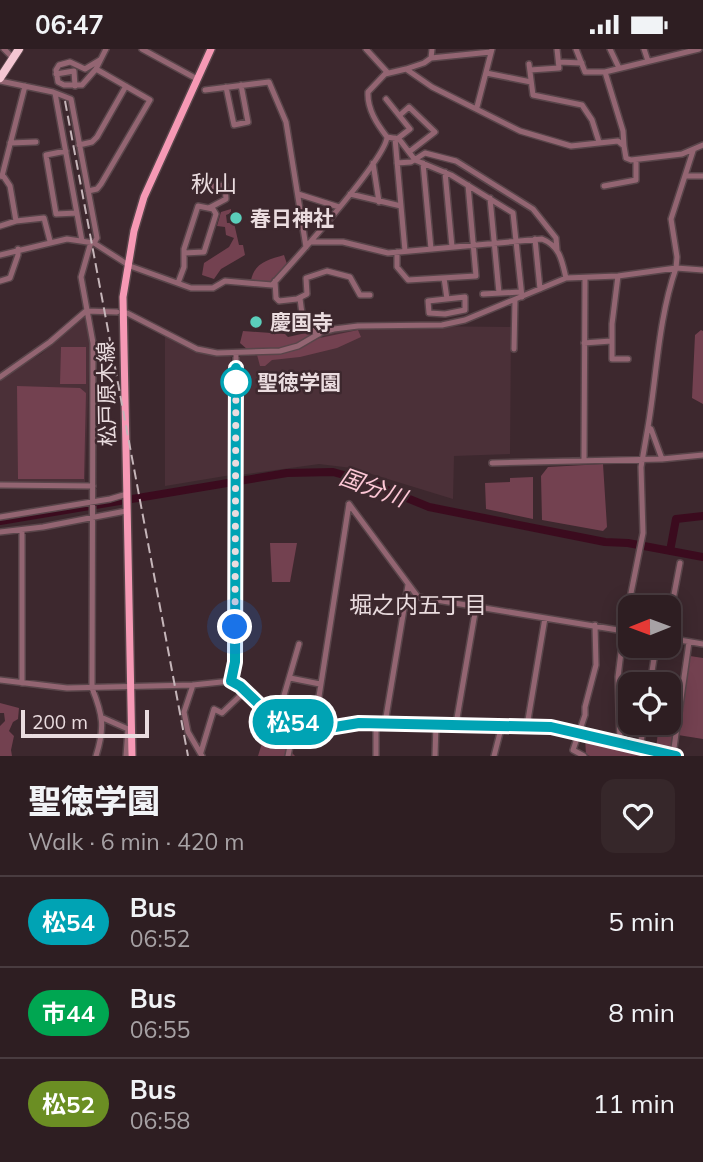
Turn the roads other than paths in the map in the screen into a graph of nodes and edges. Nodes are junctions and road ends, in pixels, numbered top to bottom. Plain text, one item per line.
1 (4, 49) edge
2 (106, 49) edge
3 (142, 49) edge
4 (211, 49) edge
5 (366, 49) edge
6 (432, 49) edge
7 (557, 49) edge
8 (576, 49) edge
9 (610, 49) edge
10 (643, 49) edge
11 (699, 49) edge
12 (491, 51) edge
13 (684, 51) edge
14 (17, 52) edge
15 (431, 58) junction
16 (100, 60) junction
17 (648, 61) junction
18 (559, 62) junction
19 (582, 63) junction
20 (619, 68) junction
21 (83, 69) junction
22 (96, 69) junction
23 (407, 69) junction
24 (605, 72) junction
25 (388, 73) junction
26 (485, 73) junction
27 (57, 74) junction
28 (0, 78) edge
29 (197, 79) junction
30 (86, 81) junction
31 (531, 82) junction
32 (241, 85) junction
33 (25, 86) junction
34 (75, 86) junction
35 (127, 86) junction
36 (226, 87) junction
37 (205, 90) dead end
38 (55, 93) junction
39 (386, 99) dead end
40 (477, 107) junction
41 (400, 115) junction
42 (387, 137) junction
43 (396, 138) junction
44 (36, 142) dead end
45 (600, 142) junction
46 (10, 143) junction
47 (79, 145) junction
48 (703, 145) edge
49 (624, 146) junction
50 (66, 151) junction
51 (693, 151) junction
52 (409, 152) junction
53 (415, 160) junction
54 (636, 160) junction
55 (373, 163) junction
56 (397, 163) junction
57 (423, 163) junction
58 (445, 172) junction
59 (686, 176) junction
60 (703, 176) edge
61 (3, 177) edge
62 (0, 184) edge
63 (468, 185) junction
64 (604, 186) dead end
65 (208, 187) dead end
66 (88, 191) junction
67 (298, 194) junction
68 (349, 194) junction
69 (490, 198) junction
70 (379, 202) junction
71 (339, 207) junction
72 (401, 207) junction
73 (209, 208) junction
74 (77, 213) junction
75 (16, 221) junction
76 (0, 226) edge
77 (535, 239) junction
78 (50, 241) junction
79 (82, 241) junction
80 (515, 241) junction
81 (92, 243) junction
82 (495, 243) junction
83 (308, 244) junction
84 (473, 245) junction
85 (452, 247) junction
86 (18, 249) junction
87 (431, 249) junction
88 (557, 250) junction
89 (405, 251) junction
90 (397, 252) junction
91 (184, 253) junction
92 (0, 255) edge
93 (127, 264) junction
94 (676, 268) junction
95 (703, 270) edge
96 (618, 276) junction
97 (444, 278) junction
98 (566, 278) junction
99 (585, 278) junction
100 (0, 281) edge
101 (275, 281) junction
102 (178, 283) junction
103 (540, 289) junction
104 (499, 293) junction
105 (521, 294) junction
106 (370, 295) dead end
107 (483, 295) dead end
108 (300, 298) junction
109 (447, 299) junction
110 (515, 300) junction
111 (86, 311) junction
112 (117, 312) dead end
113 (127, 313) dead end
114 (319, 334) junction
115 (611, 341) junction
116 (584, 343) junction
117 (514, 349) dead end
118 (236, 353) junction
119 (628, 359) dead end
120 (0, 377) edge
121 (648, 428) junction
122 (703, 455) edge
123 (584, 459) junction
124 (642, 459) junction
125 (662, 459) junction
126 (492, 463) dead end
127 (0, 485) edge
128 (93, 486) junction
129 (128, 494) junction
130 (93, 502) junction
131 (126, 511) junction
132 (0, 517) edge
133 (93, 518) junction
134 (22, 530) junction
135 (0, 532) edge
136 (680, 563) dead end
137 (408, 584) junction
138 (633, 595) edge
139 (674, 595) edge
140 (476, 607) junction
141 (545, 618) junction
142 (595, 625) junction
143 (618, 629) edge
144 (681, 640) edge
145 (690, 642) junction
146 (299, 644) dead end
147 (703, 644) edge
148 (622, 658) edge
149 (290, 678) junction
150 (0, 680) edge
151 (231, 681) junction
152 (22, 684) junction
153 (320, 684) junction
154 (193, 685) junction
155 (131, 687) junction
156 (92, 688) junction
157 (245, 691) junction
158 (318, 703) dead end
159 (185, 715) junction
160 (278, 716) junction
161 (103, 718) junction
162 (177, 719) dead end
163 (295, 722) junction
164 (376, 723) junction
165 (385, 723) junction
166 (436, 724) junction
167 (456, 724) junction
168 (502, 725) junction
169 (527, 726) junction
170 (130, 729) junction
171 (578, 732) junction
172 (642, 735) edge
173 (620, 743) junction
174 (640, 748) junction
175 (654, 753) edge
176 (202, 754) edge
177 (96, 756) edge
178 (126, 756) edge
179 (132, 756) edge
180 (288, 756) edge
181 (376, 756) edge
182 (435, 756) edge
183 (495, 756) edge
184 (584, 756) edge
185 (674, 756) edge

1 - 14 street
2 - 16 street
3 - 29 street
4 - 29 main road, 松戸原木線
5 - 25 street
6 - 15 street
7 - 18 street
8 - 19 street
9 - 20 street
10 - 17 street
11 - 13 street
12 - 15 street
12 - 26 street
13 - 17 street
14 - 28 highway
15 - 23 street
16 - 21 street
16 - 22 street
17 - 20 street
18 - 19 street
18 - 31 street
19 - 24 street
20 - 24 street
21 - 27 street
21 - 30 street
22 - 30 street
22 - 35 street
23 - 25 street
23 - 40 street
24 - 49 street
25 - 42 street
26 - 31 street
26 - 40 street
27 - 34 street
27 - 34 street
28 - 33 street
29 - 93 main road, 松戸原木線
30 - 34 street
31 - 45 street
32 - 36 street
32 - 36 street
32 - 67 street
33 - 38 street
33 - 46 street
35 - 47 street
35 - 66 street
36 - 37 street
38 - 47 street
38 - 50 street
39 - 41 street
40 - 45 street
41 - 43 street
41 - 52 street
42 - 43 street
42 - 55 street
43 - 52 street
43 - 56 street
44 - 46 street
45 - 49 street
46 - 61 street
47 - 66 street
48 - 51 street
49 - 54 street
50 - 74 street
50 - 74 street
51 - 54 street
51 - 59 street
52 - 53 street
53 - 56 street
53 - 57 street
53 - 88 street
54 - 64 street
55 - 68 street
55 - 70 street
56 - 72 street
57 - 58 street
57 - 87 street
58 - 63 street
58 - 85 street
59 - 60 street
59 - 94 street
61 - 62 street
61 - 75 street
63 - 69 street
63 - 84 street
65 - 73 street
66 - 81 street
67 - 71 street
67 - 83 street
68 - 70 street
68 - 71 street
69 - 80 street
69 - 82 street
70 - 72 street
71 - 83 street
72 - 89 street
73 - 91 street
73 - 91 street
74 - 79 street
75 - 76 street
75 - 78 street
77 - 80 street
77 - 88 street
77 - 103 street
78 - 79 street
78 - 86 street
79 - 81 street
80 - 82 street
80 - 105 street
81 - 93 street
81 - 111 street
82 - 84 street
82 - 104 street
83 - 90 street
83 - 101 street
84 - 85 street
84 - 97 street
85 - 87 street
86 - 92 street
86 - 100 street
87 - 89 street
88 - 98 street
89 - 90 street
90 - 97 street
91 - 102 street
93 - 102 street
93 - 129 main road, 松戸原木線
94 - 95 street
94 - 96 street
94 - 121 street
96 - 99 street
96 - 115 street
97 - 109 street
98 - 99 street
98 - 103 street
99 - 116 street
101 - 102 street
101 - 108 street
103 - 105 street
104 - 105 street
104 - 107 street
105 - 110 street
106 - 108 street
108 - 114 street
109 - 109 street
110 - 114 street
110 - 117 street
111 - 112 street
111 - 120 street
111 - 128 street
113 - 118 street
114 - 118 street
115 - 116 street
115 - 119 street
116 - 123 street
118 - 151 street
121 - 124 street
121 - 125 street
122 - 125 street
123 - 124 street
123 - 126 street
124 - 125 street
124 - 138 street
127 - 128 street
128 - 130 street
129 - 130 street
129 - 131 main road, 松戸原木線
130 - 132 street
130 - 133 street
131 - 133 street
131 - 155 main road, 松戸原木線
133 - 134 street
133 - 156 street
134 - 135 street
134 - 152 street
136 - 139 street
137 - 140 street
137 - 153 street
137 - 165 street
140 - 141 street
140 - 167 street
141 - 142 street
141 - 169 street
142 - 143 street
142 - 171 street
144 - 145 street
145 - 147 street
145 - 185 street
146 - 149 street
148 - 173 street
149 - 153 street
149 - 160 street
150 - 152 street
151 - 154 street
151 - 157 street
152 - 156 street
153 - 158 street
154 - 155 street
154 - 159 street
155 - 156 street
155 - 170 main road, 松戸原木線
156 - 161 street
157 - 160 street
157 - 176 street
159 - 162 street
159 - 176 street
160 - 163 street
161 - 170 street
161 - 177 street
163 - 164 street
163 - 180 street
164 - 165 street
164 - 181 street
165 - 166 street
166 - 167 street
166 - 182 street
167 - 168 street
168 - 169 street
168 - 183 street
169 - 171 street
170 - 178 street
170 - 179 main road, 松戸原木線
171 - 173 street
171 - 184 street
172 - 174 street
173 - 174 street
174 - 175 street
175 - 185 street

